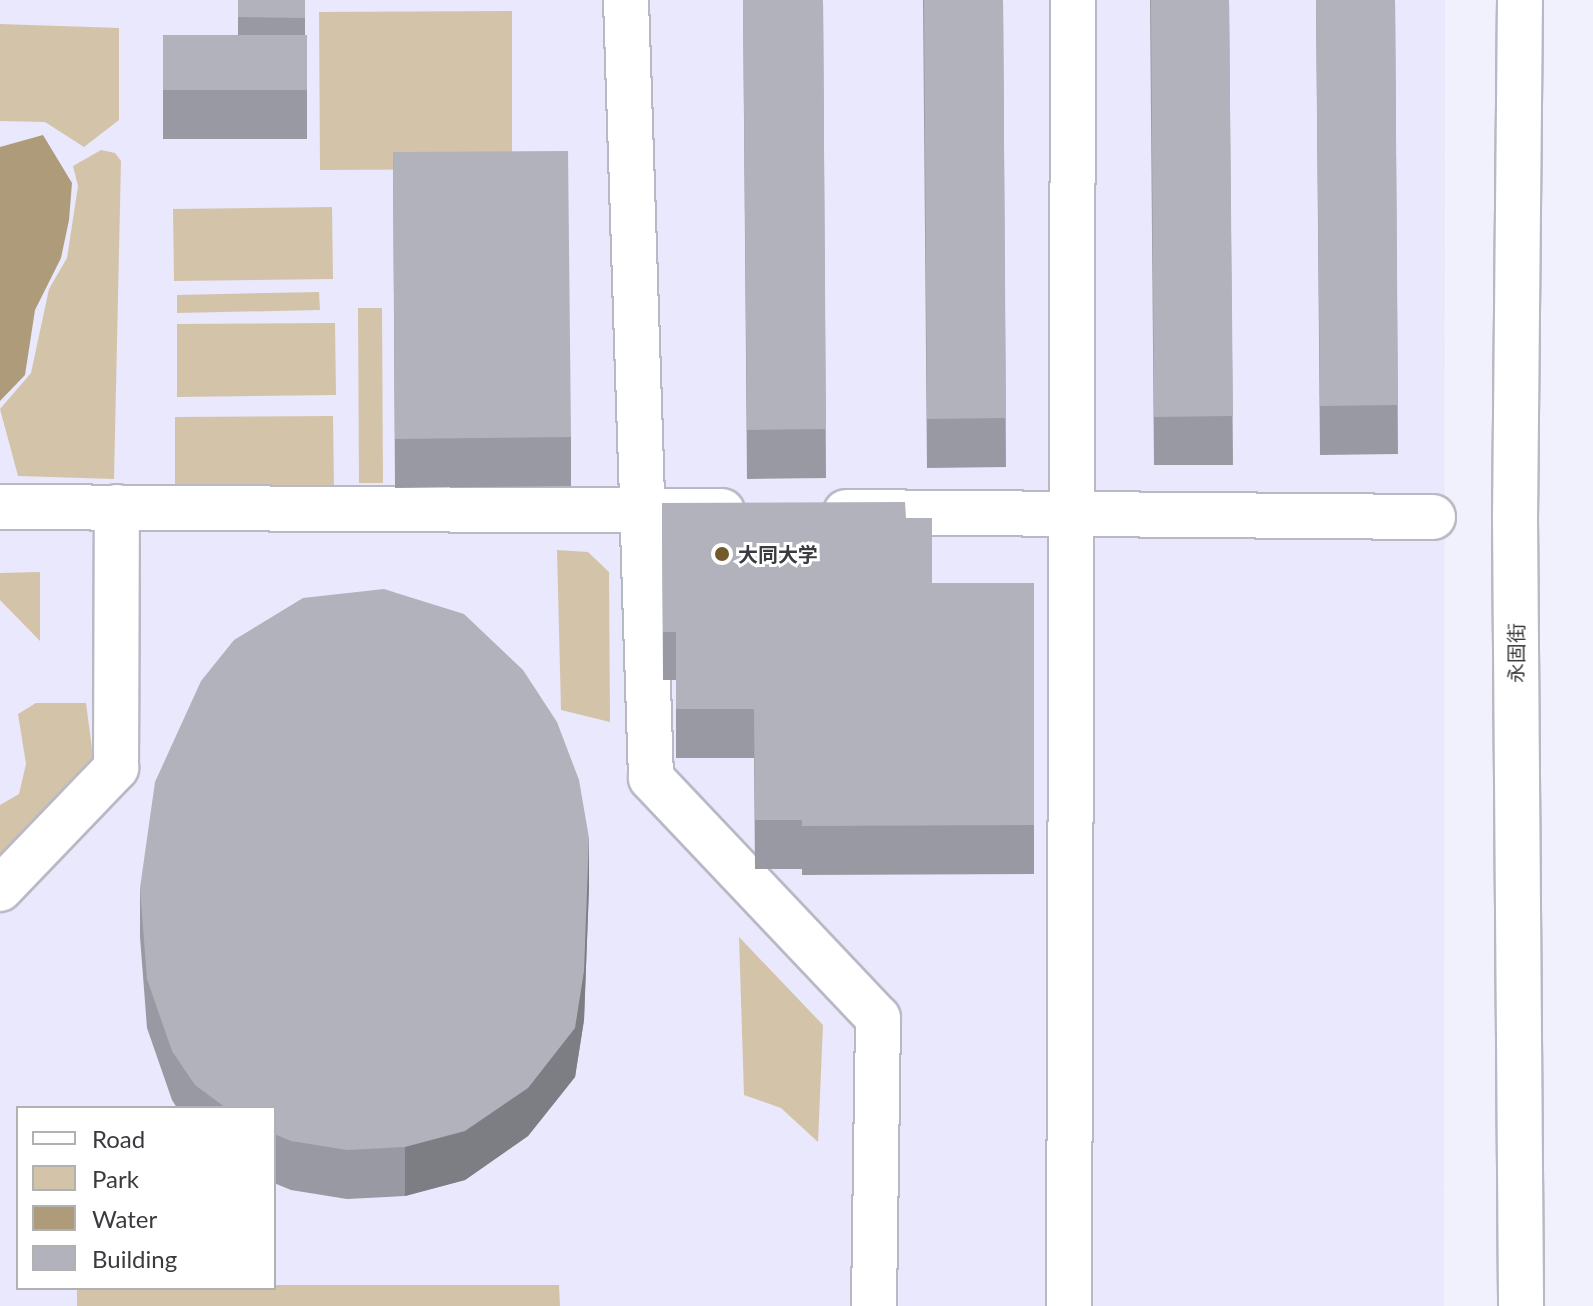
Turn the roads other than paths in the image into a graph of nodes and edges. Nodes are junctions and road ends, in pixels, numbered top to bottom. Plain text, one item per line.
1 (626, 0) edge
2 (1073, 0) edge
3 (1520, 0) edge
4 (0, 507) edge
5 (117, 507) junction
6 (640, 510) junction
7 (764, 511) edge
8 (811, 511) edge
9 (1075, 513) junction
10 (1433, 517) dead end
11 (0, 889) edge
12 (874, 1306) edge
13 (1069, 1306) edge
14 (1521, 1306) edge

1 - 6 main road
2 - 9 main road
3 - 14 main road, 永固街
4 - 5 main road
5 - 6 main road
5 - 11 main road
6 - 7 main road
6 - 12 main road
8 - 9 main road
9 - 10 main road
9 - 13 main road

